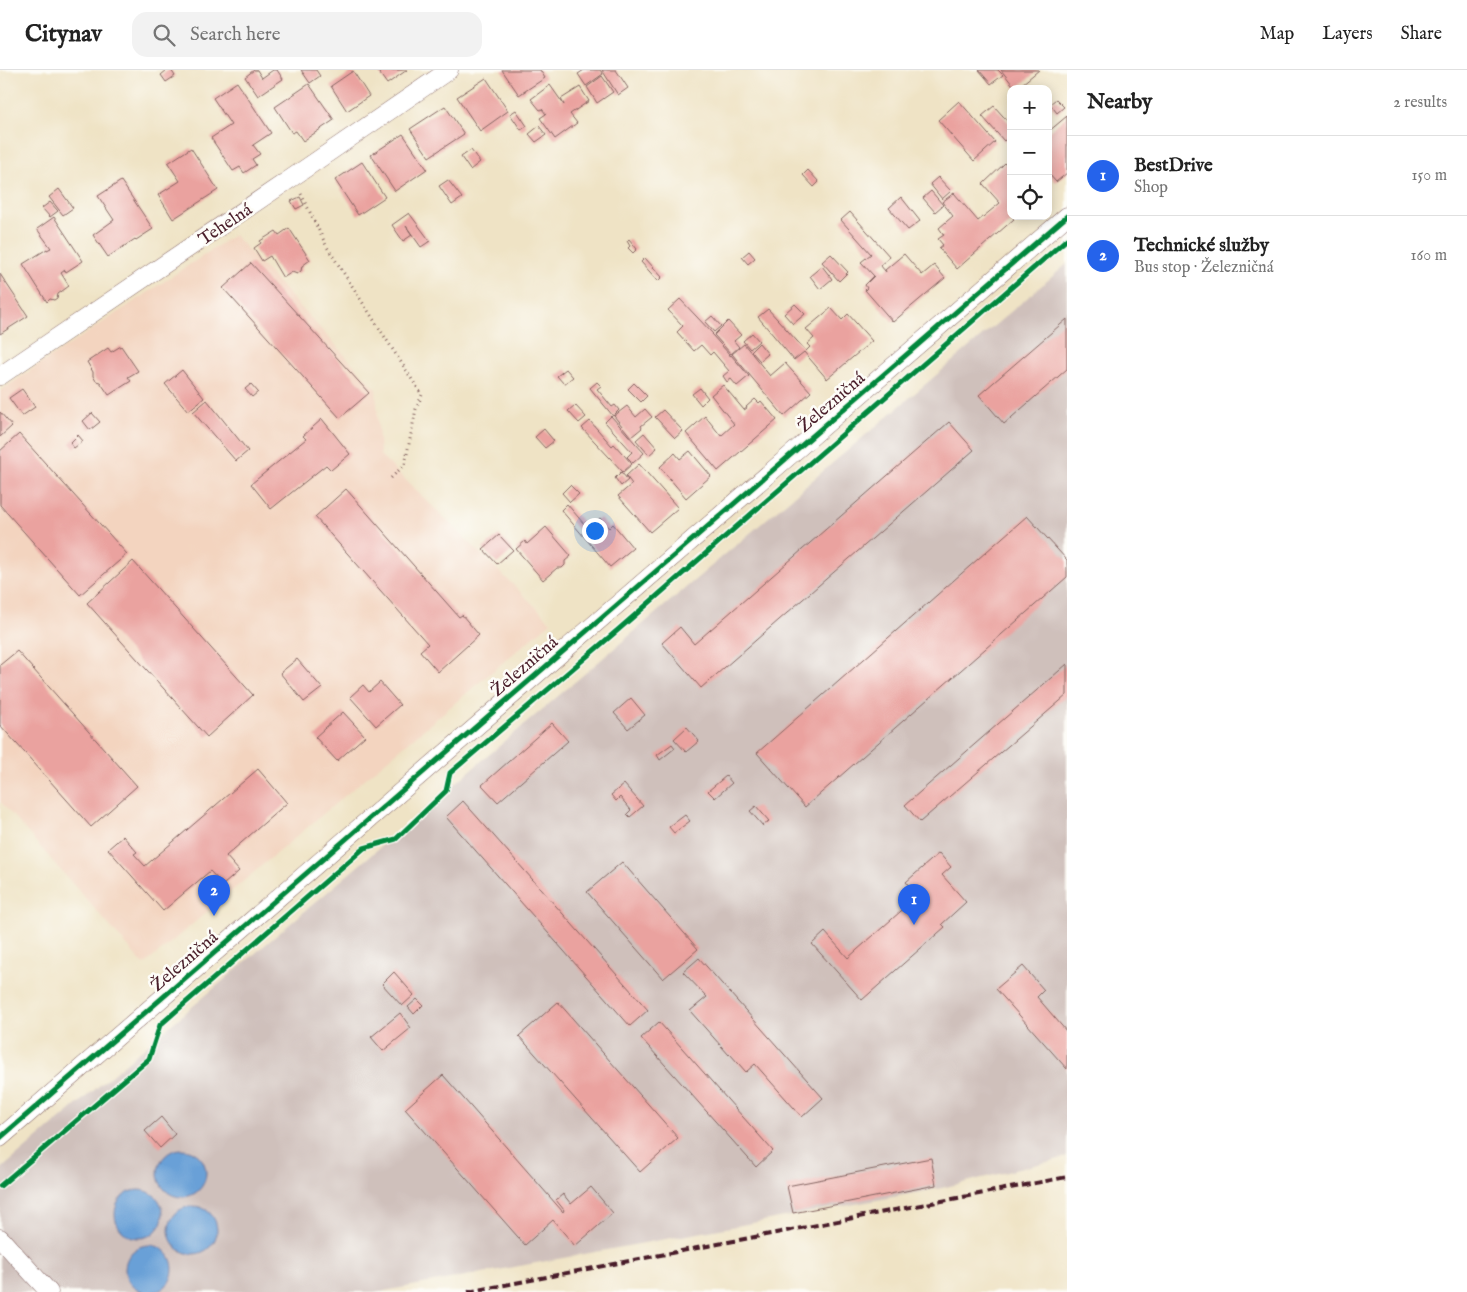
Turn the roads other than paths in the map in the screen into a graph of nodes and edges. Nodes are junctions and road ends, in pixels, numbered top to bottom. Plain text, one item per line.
1 (449, 70) edge
2 (1067, 216) edge
3 (0, 376) edge
4 (0, 1138) edge
5 (0, 1238) edge
6 (49, 1292) edge

1 - 3 street, Tehelná
2 - 4 street, Železničná
5 - 6 street

